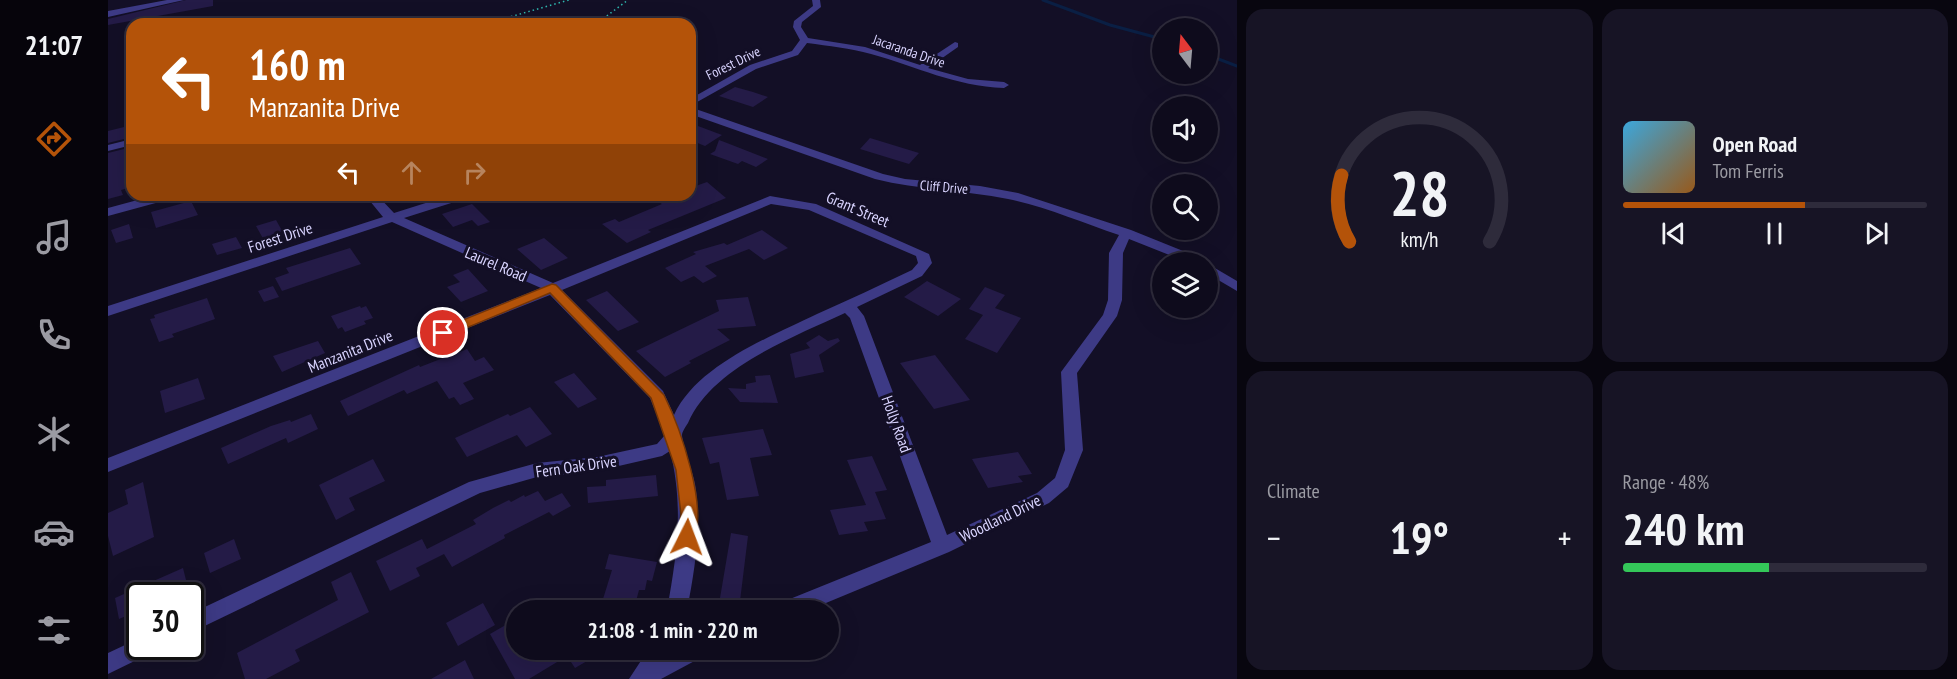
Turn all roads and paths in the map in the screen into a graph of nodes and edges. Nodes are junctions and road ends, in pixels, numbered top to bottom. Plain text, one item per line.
1 (180, 0) edge
2 (570, 0) edge
3 (628, 0) edge
4 (816, 0) edge
5 (108, 14) edge
6 (506, 18) edge
7 (604, 18) edge
8 (805, 40) junction
9 (955, 45) dead end
10 (920, 69) junction
11 (1004, 85) dead end
12 (696, 100) edge
13 (696, 112) edge
14 (126, 144) edge
15 (108, 148) edge
16 (770, 200) joint
17 (148, 201) edge
18 (376, 201) edge
19 (445, 201) edge
20 (108, 212) edge
21 (393, 218) junction
22 (1126, 233) junction
23 (1173, 252) edge
24 (1218, 275) edge
25 (1237, 287) edge
26 (552, 288) junction
27 (846, 305) junction
28 (108, 310) edge
29 (673, 437) junction
30 (108, 465) edge
31 (942, 546) junction
32 (678, 600) edge
33 (811, 600) edge
34 (204, 617) edge
35 (126, 655) edge
36 (653, 660) edge
37 (676, 660) edge
38 (108, 664) edge
39 (641, 679) edge

1 - 5 street
2 - 6 path
3 - 7 path
4 - 8 street
8 - 10 street, Jacaranda Drive
8 - 12 street, Forest Drive
9 - 10 street
10 - 11 street, Jacaranda Drive
13 - 22 street, Cliff Drive
14 - 15 street
16 - 26 street, Manzanita Drive
16 - 27 street, Grant Street
17 - 20 street
18 - 21 street, Laurel Road
19 - 21 street, Forest Drive
21 - 26 street, Laurel Road
21 - 28 street, Forest Drive
22 - 23 street, Cliff Drive
22 - 31 street, Woodland Drive
24 - 25 street
26 - 29 street, Laurel Road
26 - 30 street, Manzanita Drive
27 - 29 street
27 - 31 street, Holly Road
29 - 32 street, Laurel Road
29 - 34 street, Fern Oak Drive
31 - 33 street, Woodland Drive
35 - 38 street
36 - 39 street
37 - 39 street

